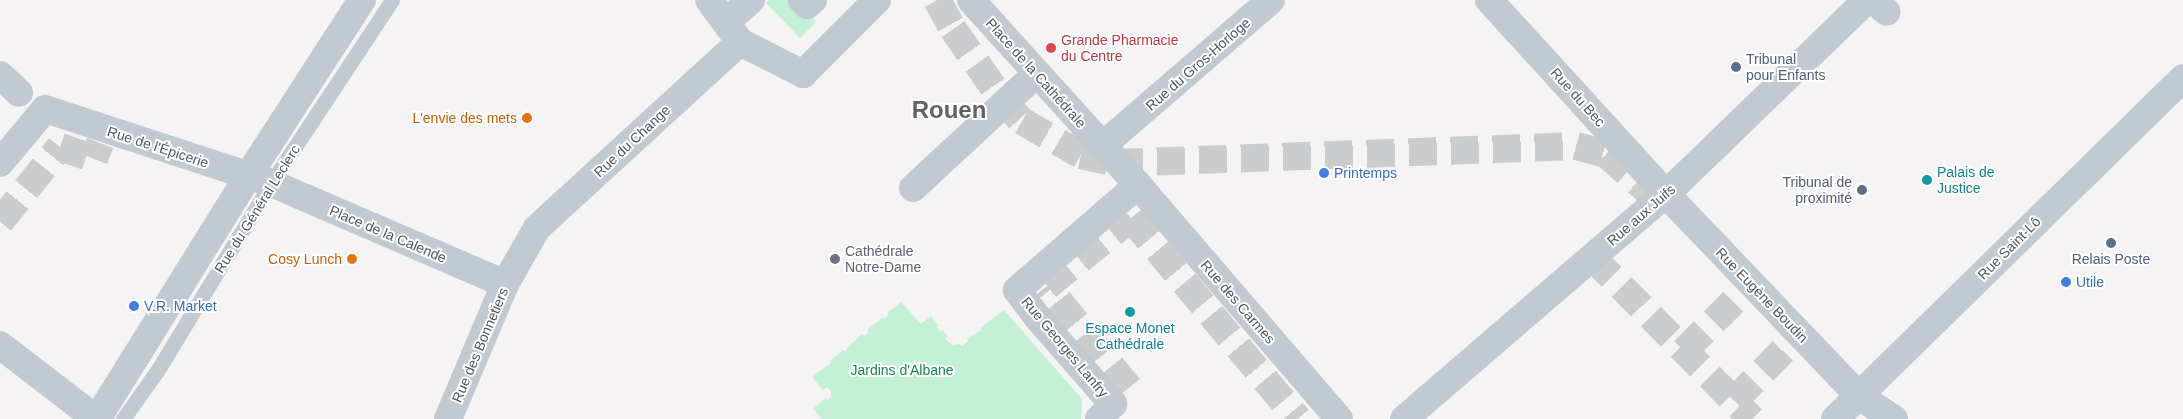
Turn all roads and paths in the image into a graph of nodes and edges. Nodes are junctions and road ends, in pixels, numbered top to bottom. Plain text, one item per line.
1 (362, 0) edge
2 (392, 0) edge
3 (751, 0) edge
4 (802, 0) edge
5 (813, 0) edge
6 (877, 0) edge
7 (971, 0) edge
8 (1271, 0) edge
9 (1489, 0) edge
10 (1876, 4) edge
11 (725, 20) edge
12 (1037, 73) junction
13 (2183, 78) edge
14 (1102, 146) junction
15 (0, 163) edge
16 (259, 180) junction
17 (1138, 185) junction
18 (913, 188) dead end
19 (1666, 194) junction
20 (509, 277) junction
21 (0, 345) edge
22 (1859, 396) junction
23 (1106, 411) edge
24 (96, 419) edge
25 (122, 419) edge
26 (448, 419) edge
27 (1339, 419) edge
28 (1404, 419) edge
29 (1835, 419) edge
30 (1894, 419) edge

1 - 16 street, Rue du Général Leclerc
2 - 16 lane, Rue du Général Leclerc
3 - 11 street
4 - 5 street
6 - 11 street
7 - 12 street, Place de la Cathédrale
8 - 14 street, Rue du Gros-Horloge
9 - 19 street, Rue du Bec
10 - 19 street, Rue aux Juifs
11 - 20 street, Rue du Change
12 - 14 street, Place de la Cathédrale
12 - 18 street
13 - 22 street, Rue Saint-Lô
14 - 17 street, Place de la Cathédrale
15 - 16 street, Rue de l'Épicerie
16 - 20 street, Place de la Calende
16 - 24 street, Rue du Général Leclerc
16 - 25 lane, Rue du Général Leclerc
17 - 23 street, Rue Georges Lanfry
17 - 27 street, Rue des Carmes
19 - 22 street, Rue Eugène Boudin
19 - 28 street, Rue aux Juifs
20 - 26 street, Rue des Bonnetiers
21 - 24 street
22 - 29 street, Rue Saint-Lô
22 - 30 street, Rue Eugène Boudin

